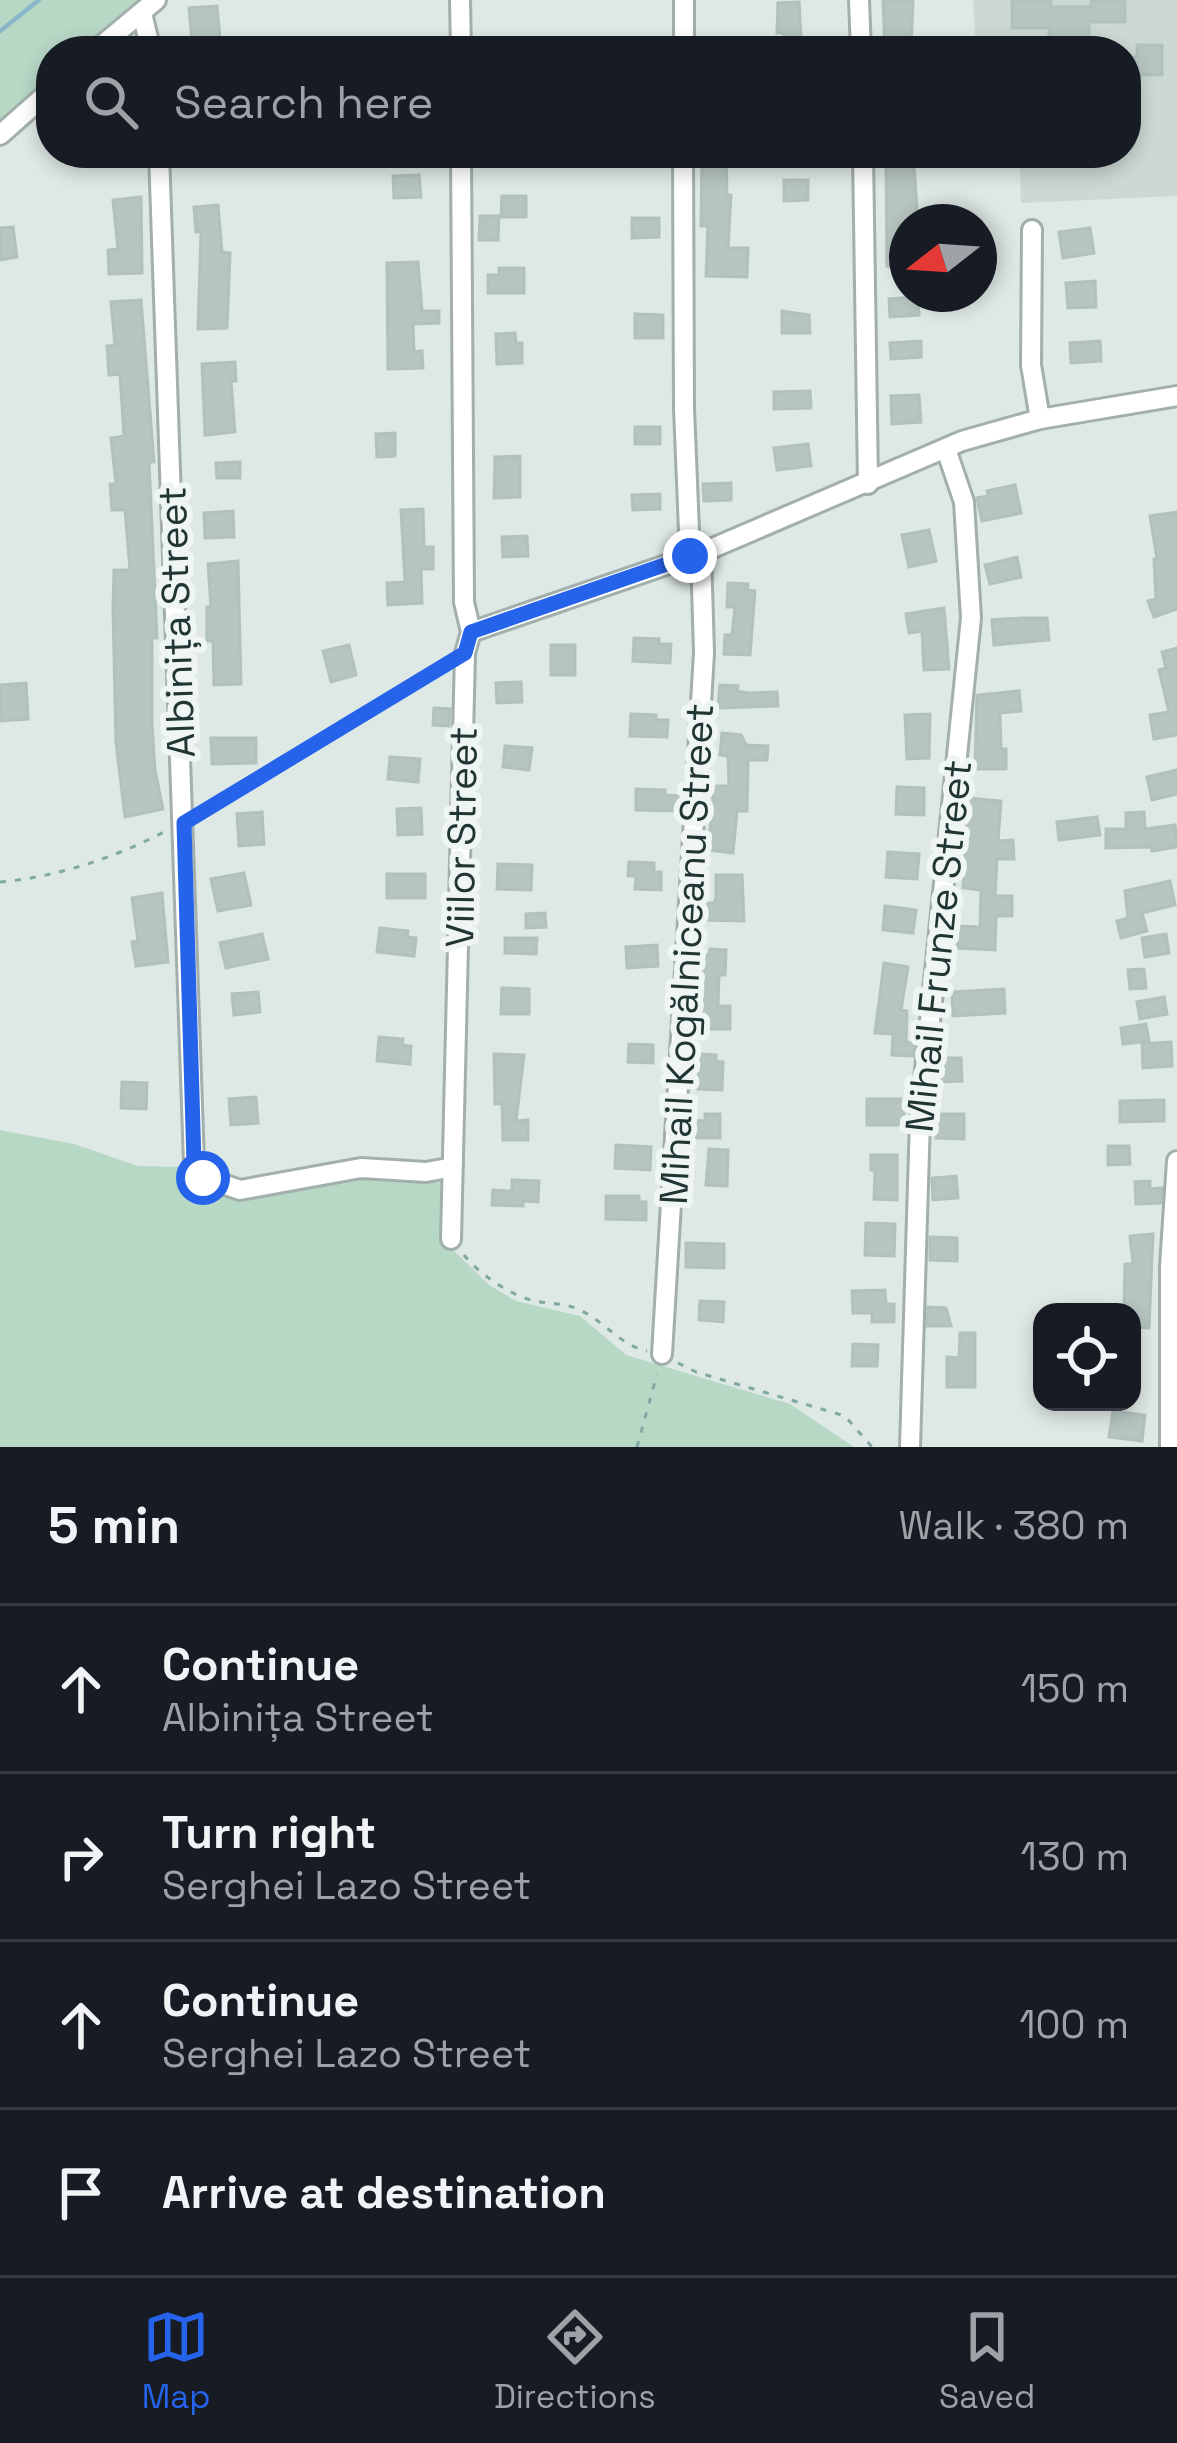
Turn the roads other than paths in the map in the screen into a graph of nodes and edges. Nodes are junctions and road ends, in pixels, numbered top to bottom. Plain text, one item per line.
1 (460, 0) edge
2 (683, 0) edge
3 (860, 0) edge
4 (149, 7) edge
5 (113, 36) edge
6 (461, 36) edge
7 (684, 36) edge
8 (860, 36) edge
9 (36, 103) edge
10 (0, 135) edge
11 (160, 168) edge
12 (461, 168) edge
13 (683, 168) edge
14 (862, 168) edge
15 (1032, 230) dead end
16 (1177, 396) edge
17 (1040, 419) junction
18 (946, 449) junction
19 (868, 484) junction
20 (696, 555) junction
21 (471, 632) junction
22 (1177, 1161) edge
23 (453, 1163) junction
24 (452, 1239) road end
25 (662, 1354) road end
26 (910, 1447) edge
27 (1170, 1447) edge

1 - 6 street
2 - 7 street
3 - 8 street
4 - 5 street
9 - 10 street
11 - 23 street, Albinița Street
12 - 21 street, Viilor Street
13 - 20 street, Mihail Kogălniceanu Street
14 - 19 street
15 - 17 street
16 - 17 street
17 - 18 street
18 - 19 street
18 - 26 street, Mihail Frunze Street
19 - 20 street
20 - 21 street
20 - 25 street, Mihail Kogălniceanu Street
21 - 23 street, Viilor Street
22 - 27 street
23 - 24 street, Viilor Street

